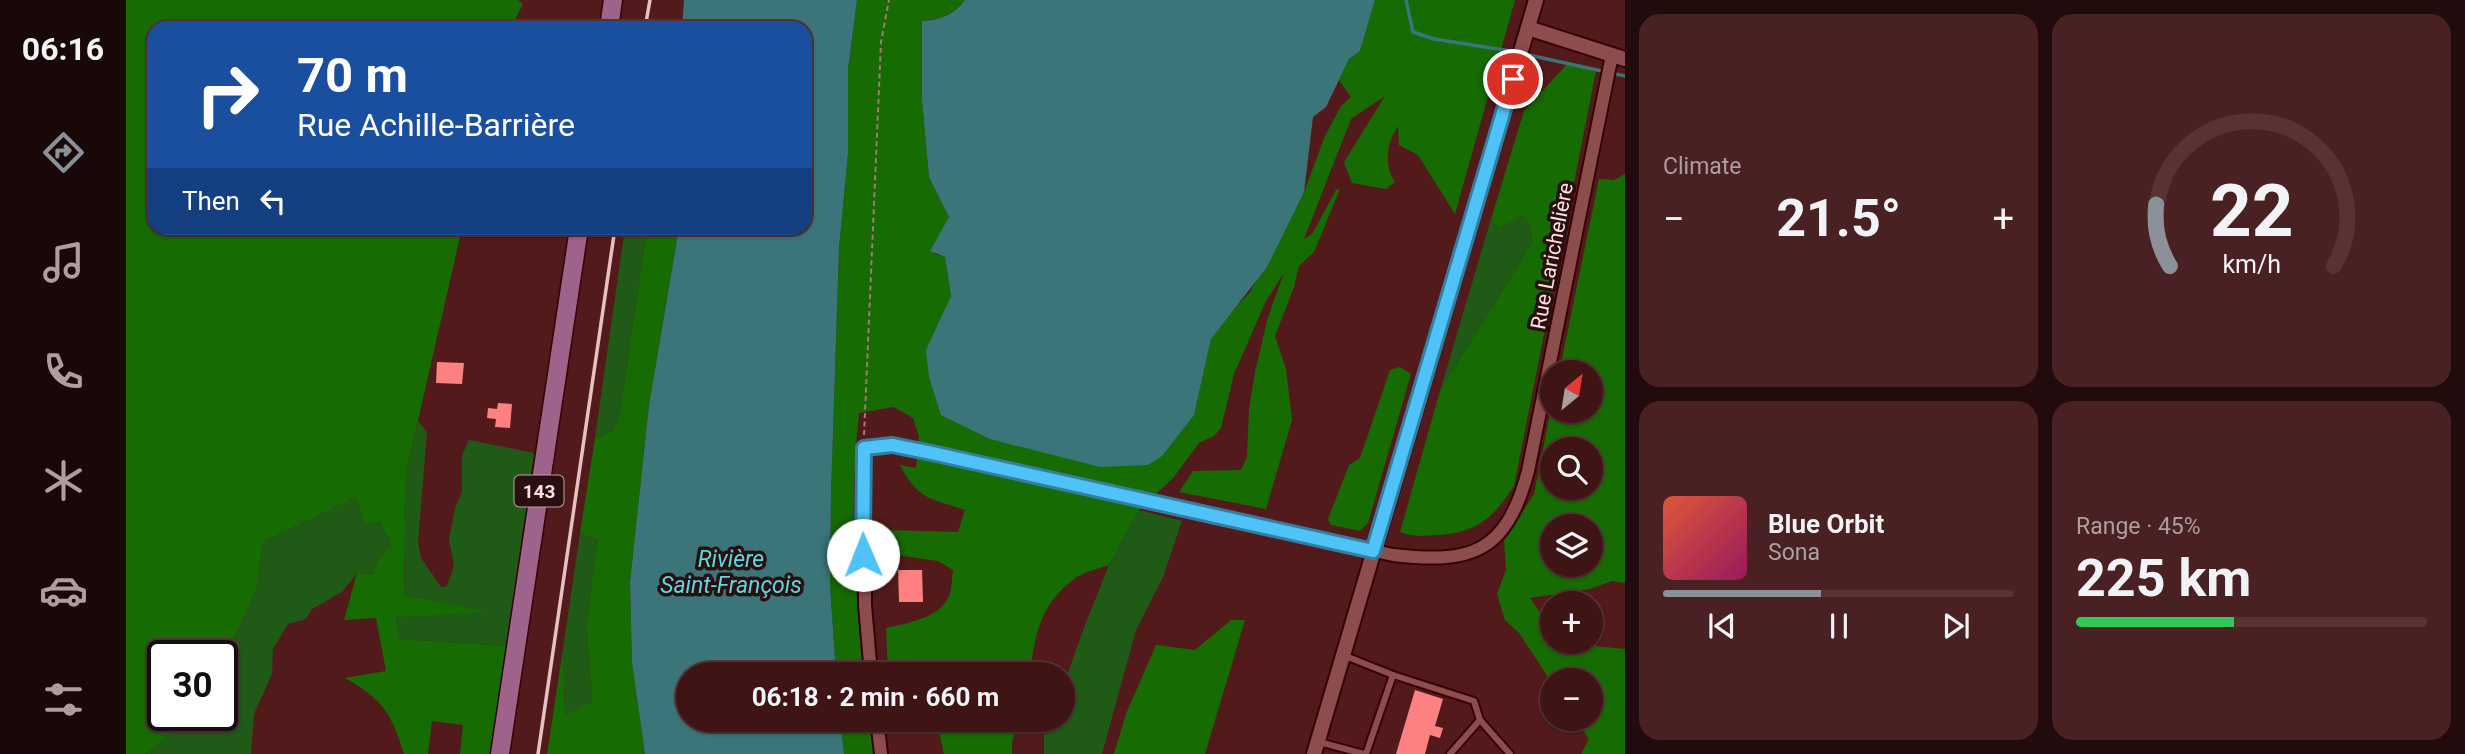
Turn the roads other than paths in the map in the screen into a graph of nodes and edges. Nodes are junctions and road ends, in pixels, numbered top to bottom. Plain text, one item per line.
1 (613, 0) edge
2 (1536, 0) edge
3 (610, 21) edge
4 (1528, 28) junction
5 (1619, 57) edge
6 (578, 235) edge
7 (1373, 551) junction
8 (1343, 655) junction
9 (870, 662) edge
10 (1393, 675) junction
11 (1480, 720) junction
12 (878, 732) edge
13 (1316, 748) edge
14 (500, 754) edge
15 (881, 754) edge
16 (1365, 754) edge
17 (1450, 754) edge
18 (1510, 754) edge

1 - 3 main road
2 - 4 street
4 - 5 street
4 - 7 street
5 - 7 street, Rue Larichelière
6 - 14 main road, 143
7 - 8 street
7 - 9 street, Rue Larichelière
8 - 10 lane
8 - 13 street
10 - 11 lane
10 - 16 lane
11 - 17 lane
11 - 18 lane
12 - 15 street
13 - 16 lane

